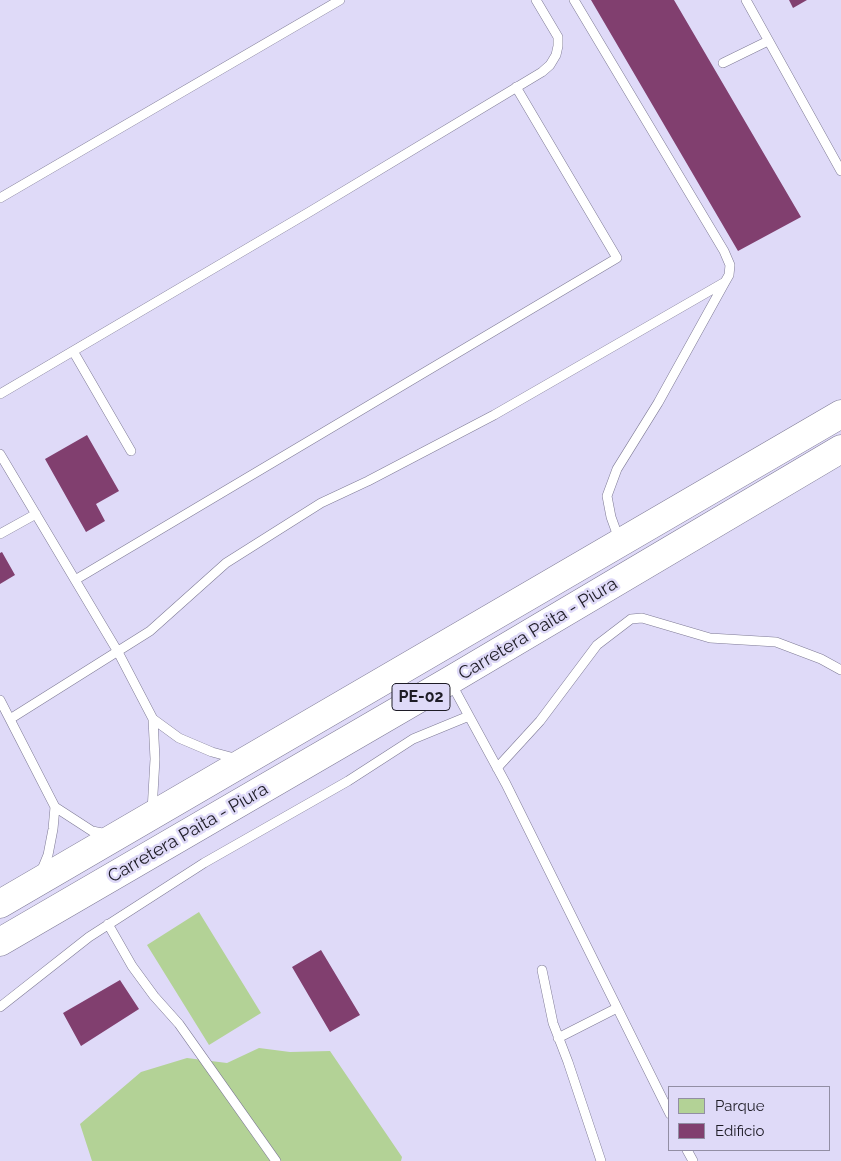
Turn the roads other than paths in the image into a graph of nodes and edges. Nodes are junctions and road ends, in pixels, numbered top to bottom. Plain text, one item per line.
1 (340, 0) edge
2 (536, 0) edge
3 (574, 0) edge
4 (746, 0) edge
5 (768, 41) junction
6 (724, 64) dead end
7 (516, 88) junction
8 (841, 171) edge
9 (0, 198) edge
10 (726, 282) junction
11 (73, 351) junction
12 (0, 394) edge
13 (841, 414) edge
14 (841, 450) edge
15 (132, 451) dead end
16 (0, 454) edge
17 (36, 514) junction
18 (0, 534) edge
19 (621, 544) junction
20 (76, 580) junction
21 (118, 652) junction
22 (841, 670) edge
23 (450, 681) junction
24 (0, 700) edge
25 (469, 716) junction
26 (10, 719) junction
27 (153, 719) junction
28 (246, 762) junction
29 (497, 768) junction
30 (55, 807) junction
31 (152, 816) junction
32 (117, 836) junction
33 (37, 883) junction
34 (0, 904) edge
35 (108, 924) junction
36 (0, 942) edge
37 (542, 970) dead end
38 (0, 1007) edge
39 (617, 1008) junction
40 (558, 1038) junction
41 (668, 1110) edge
42 (276, 1161) edge
43 (601, 1161) edge

1 - 9 lane
2 - 7 lane
3 - 10 lane
4 - 5 lane
5 - 6 lane
5 - 8 lane
7 - 11 lane
7 - 20 lane
10 - 19 lane
10 - 21 lane
11 - 12 lane
11 - 15 lane
13 - 19 highway, Carretera Paita - Piura / PE-02
14 - 23 highway, Carretera Paita - Piura / PE-02
16 - 17 lane
17 - 18 lane
17 - 20 lane
19 - 28 highway, Carretera Paita - Piura / PE-02
20 - 21 lane
21 - 26 lane
21 - 27 lane
22 - 29 lane
23 - 25 lane
23 - 36 highway, Carretera Paita - Piura / PE-02
24 - 26 lane
25 - 29 lane
25 - 35 lane
26 - 30 lane
27 - 28 lane
27 - 31 lane
28 - 31 highway, Carretera Paita - Piura / PE-02
29 - 39 lane
30 - 32 lane
30 - 33 lane
31 - 32 highway, Carretera Paita - Piura / PE-02
32 - 33 highway, Carretera Paita - Piura / PE-02
33 - 34 highway, Carretera Paita - Piura / PE-02
35 - 38 lane
35 - 42 lane
37 - 40 lane
39 - 40 lane
39 - 41 lane
40 - 43 lane

